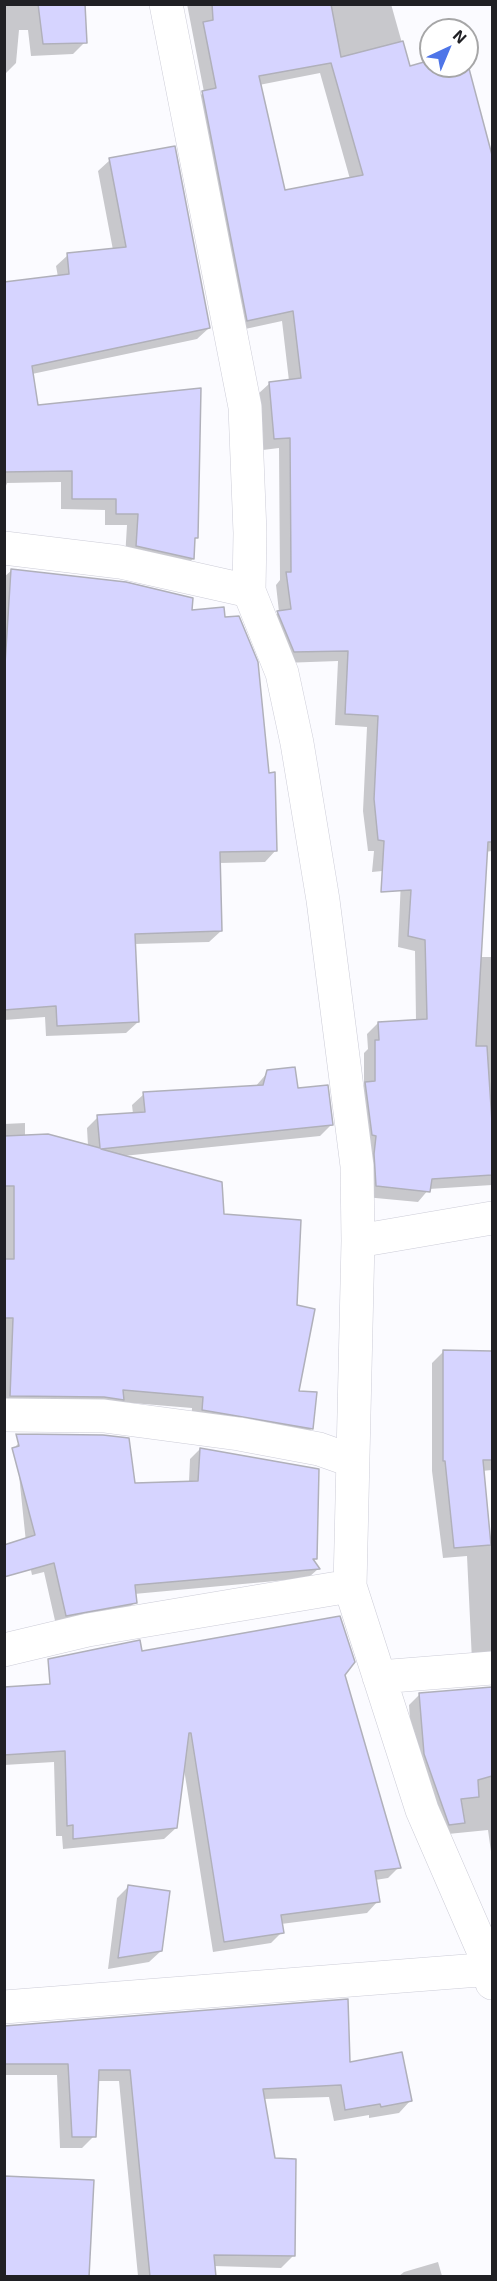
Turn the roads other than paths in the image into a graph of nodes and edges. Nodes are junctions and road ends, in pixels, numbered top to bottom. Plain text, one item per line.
1 (166, 4) edge
2 (4, 548) edge
3 (249, 591) junction
4 (492, 1218) edge
5 (358, 1240) junction
6 (4, 1415) edge
7 (353, 1461) junction
8 (350, 1586) junction
9 (4, 1650) edge
10 (492, 1668) edge
11 (380, 1677) junction
12 (492, 1974) edge
13 (4, 2007) edge

1 - 3 street
2 - 3 street
3 - 5 street
4 - 5 street
5 - 7 street
6 - 7 street
7 - 8 street
8 - 9 street
8 - 11 street
10 - 11 street
11 - 12 street
12 - 13 street

